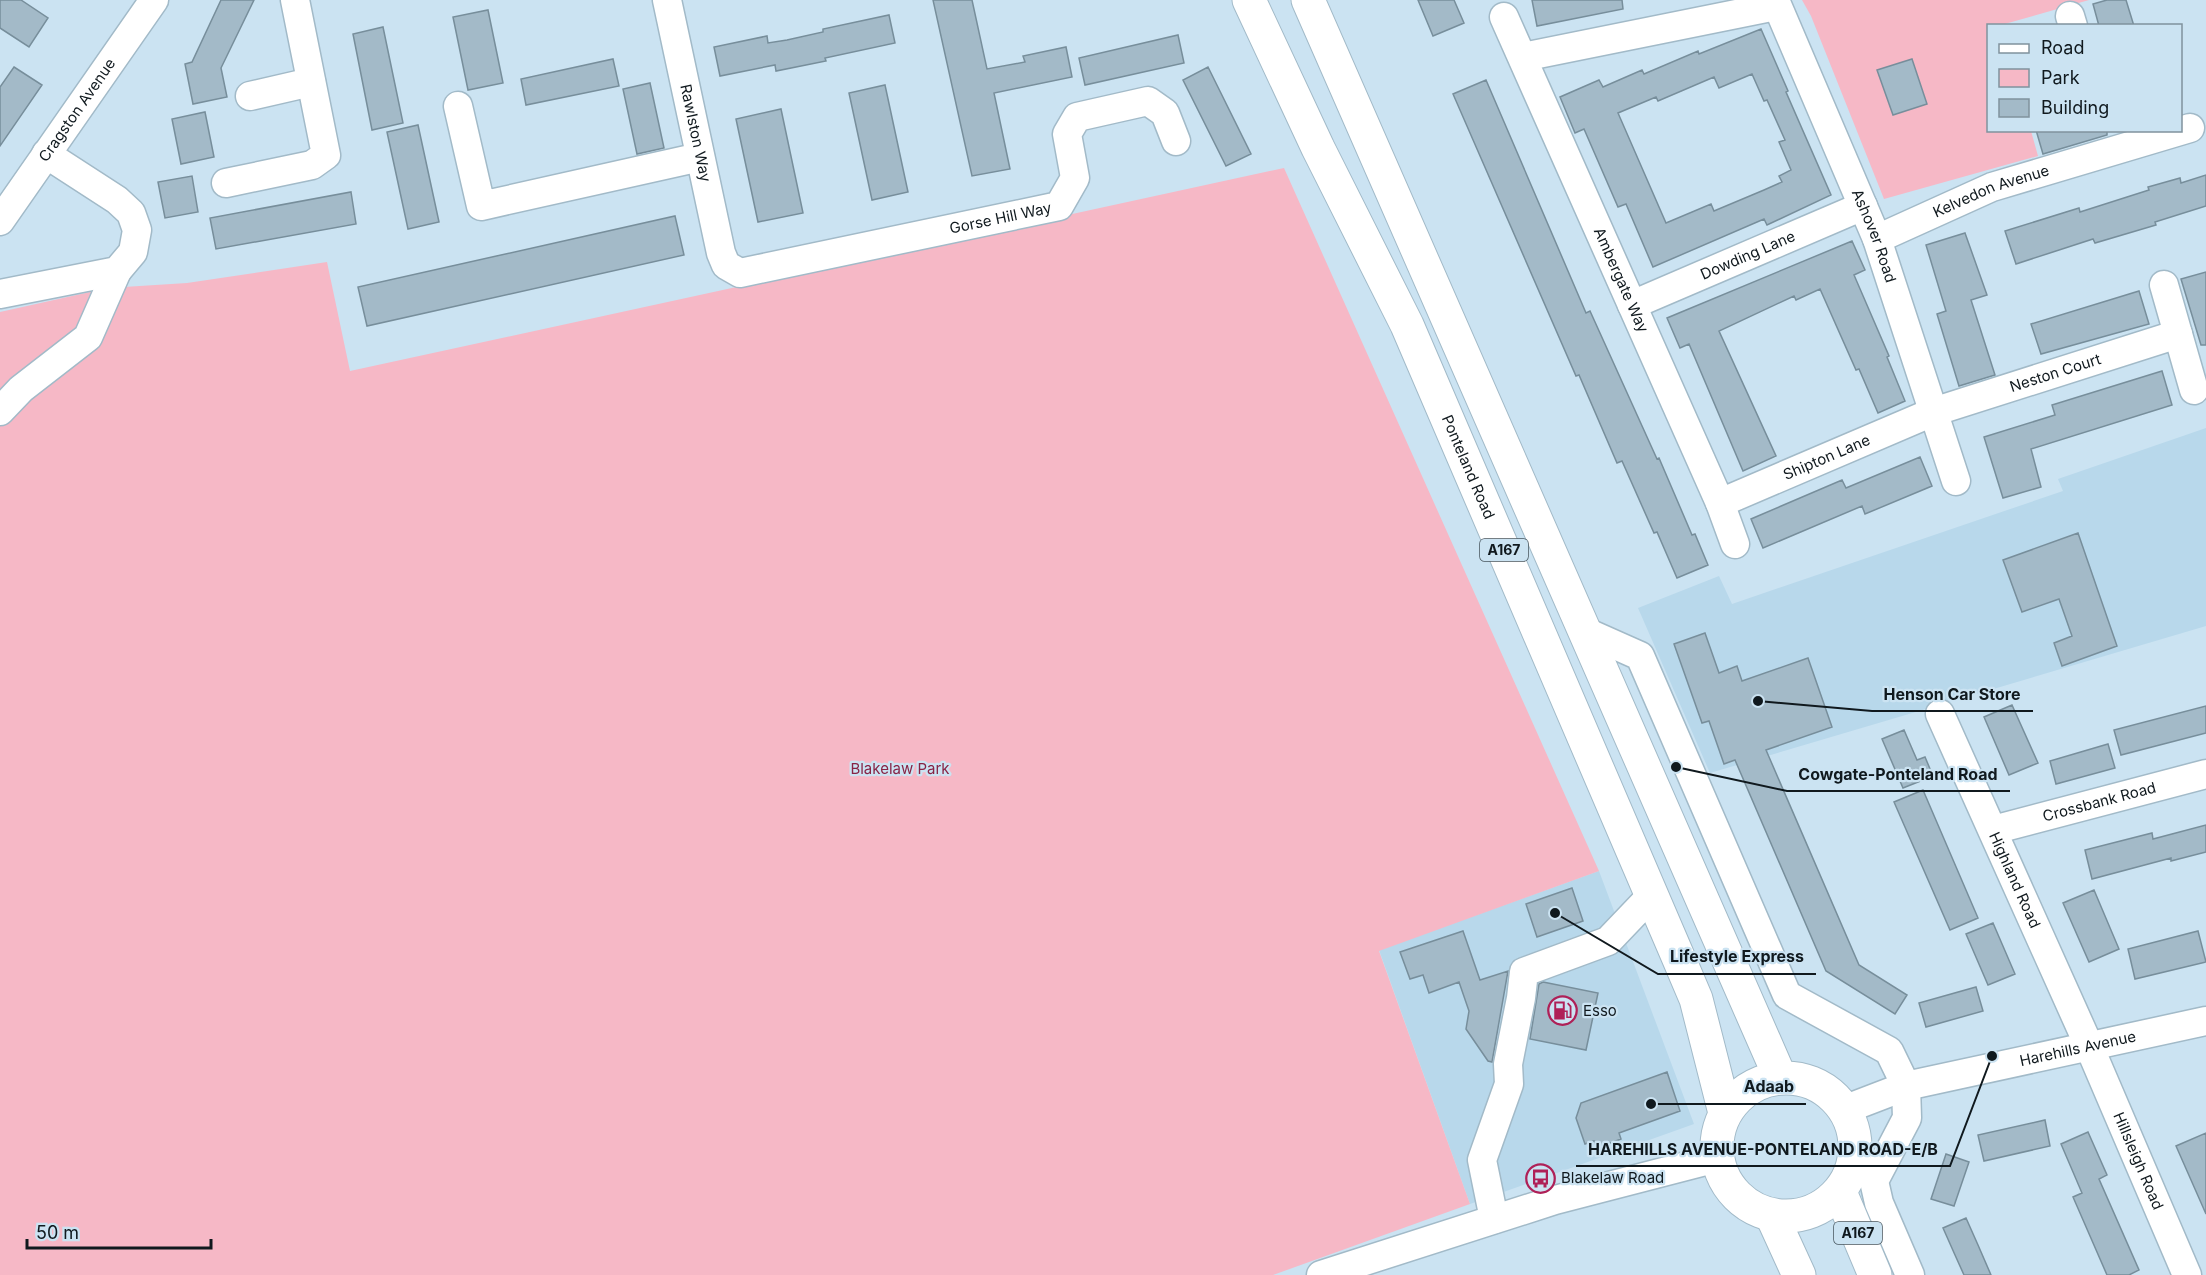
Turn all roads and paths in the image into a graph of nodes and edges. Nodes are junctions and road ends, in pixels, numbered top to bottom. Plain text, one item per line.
1 (154, 0) edge
2 (295, 0) edge
3 (667, 0) edge
4 (1249, 0) edge
5 (1308, 0) edge
6 (1776, 3) edge
7 (1499, 7) edge
8 (1523, 57) junction
9 (311, 82) junction
10 (250, 96) dead end
11 (458, 106) dead end
12 (2190, 128) dead end
13 (2182, 129) edge
14 (2164, 132) edge
15 (1176, 141) dead end
16 (2107, 141) edge
17 (46, 154) junction
18 (700, 157) junction
19 (226, 183) dead end
20 (1863, 206) junction
21 (0, 221) edge
22 (1877, 239) junction
23 (726, 265) joint
24 (117, 271) junction
25 (2164, 285) dead end
26 (0, 294) edge
27 (1632, 306) junction
28 (2178, 334) junction
29 (2194, 390) dead end
30 (0, 411) edge
31 (1933, 412) junction
32 (1956, 481) dead end
33 (1720, 503) junction
34 (1735, 544) dead end
35 (1586, 632) junction
36 (1940, 714) dead end
37 (2206, 774) edge
38 (1993, 830) junction
39 (1652, 895) junction
40 (2206, 1021) edge
41 (2089, 1046) junction
42 (1780, 1077) junction
43 (1906, 1086) junction
44 (1846, 1109) junction
45 (1725, 1113) junction
46 (1717, 1158) junction
47 (1840, 1192) junction
48 (1773, 1216) junction
49 (1494, 1219) junction
50 (1322, 1275) edge
51 (1799, 1275) edge
52 (1875, 1275) edge
53 (1910, 1275) edge
54 (2187, 1275) edge

1 - 17 street, Cragston Avenue
2 - 9 street
3 - 18 street, Rawlston Way
4 - 39 highway, Ponteland Road / A167
5 - 35 highway, A167
6 - 8 street
6 - 20 street, Ashover Road
7 - 8 street, Ambergate Way
8 - 27 street, Ambergate Way
9 - 10 street
9 - 19 street
11 - 18 street
12 - 13 street, Kelvedon Avenue
14 - 16 street, Kelvedon Avenue
15 - 23 street, Gorse Hill Way
16 - 22 street, Kelvedon Avenue
17 - 21 street, Cragston Avenue
17 - 24 street
18 - 23 street, Rawlston Way
20 - 22 street, Ashover Road
20 - 27 street, Dowding Lane
22 - 31 street, Ashover Road
24 - 26 street
24 - 30 street
25 - 28 street
27 - 33 street, Ambergate Way
28 - 29 street
28 - 31 street, Neston Court
31 - 32 street, Ashover Road
31 - 33 street, Shipton Lane
33 - 34 street, Ambergate Way
35 - 42 highway, A167
35 - 43 street
36 - 38 street, Highland Road
37 - 38 street, Crossbank Road
38 - 41 street, Highland Road
39 - 45 highway, Ponteland Road / A167
39 - 49 street
40 - 41 street, Harehills Avenue
41 - 43 street, Harehills Avenue
41 - 54 street, Hillsleigh Road
42 - 44 highway, Ponteland Road / A167
42 - 45 highway, Ponteland Road / A167
43 - 44 street, Harehills Avenue
43 - 53 street
44 - 47 highway, Ponteland Road / A167
45 - 46 highway, Ponteland Road / A167
46 - 48 highway, Ponteland Road / A167
46 - 49 street
47 - 48 highway, Ponteland Road / A167
47 - 52 highway, A167
48 - 51 highway
49 - 50 street

